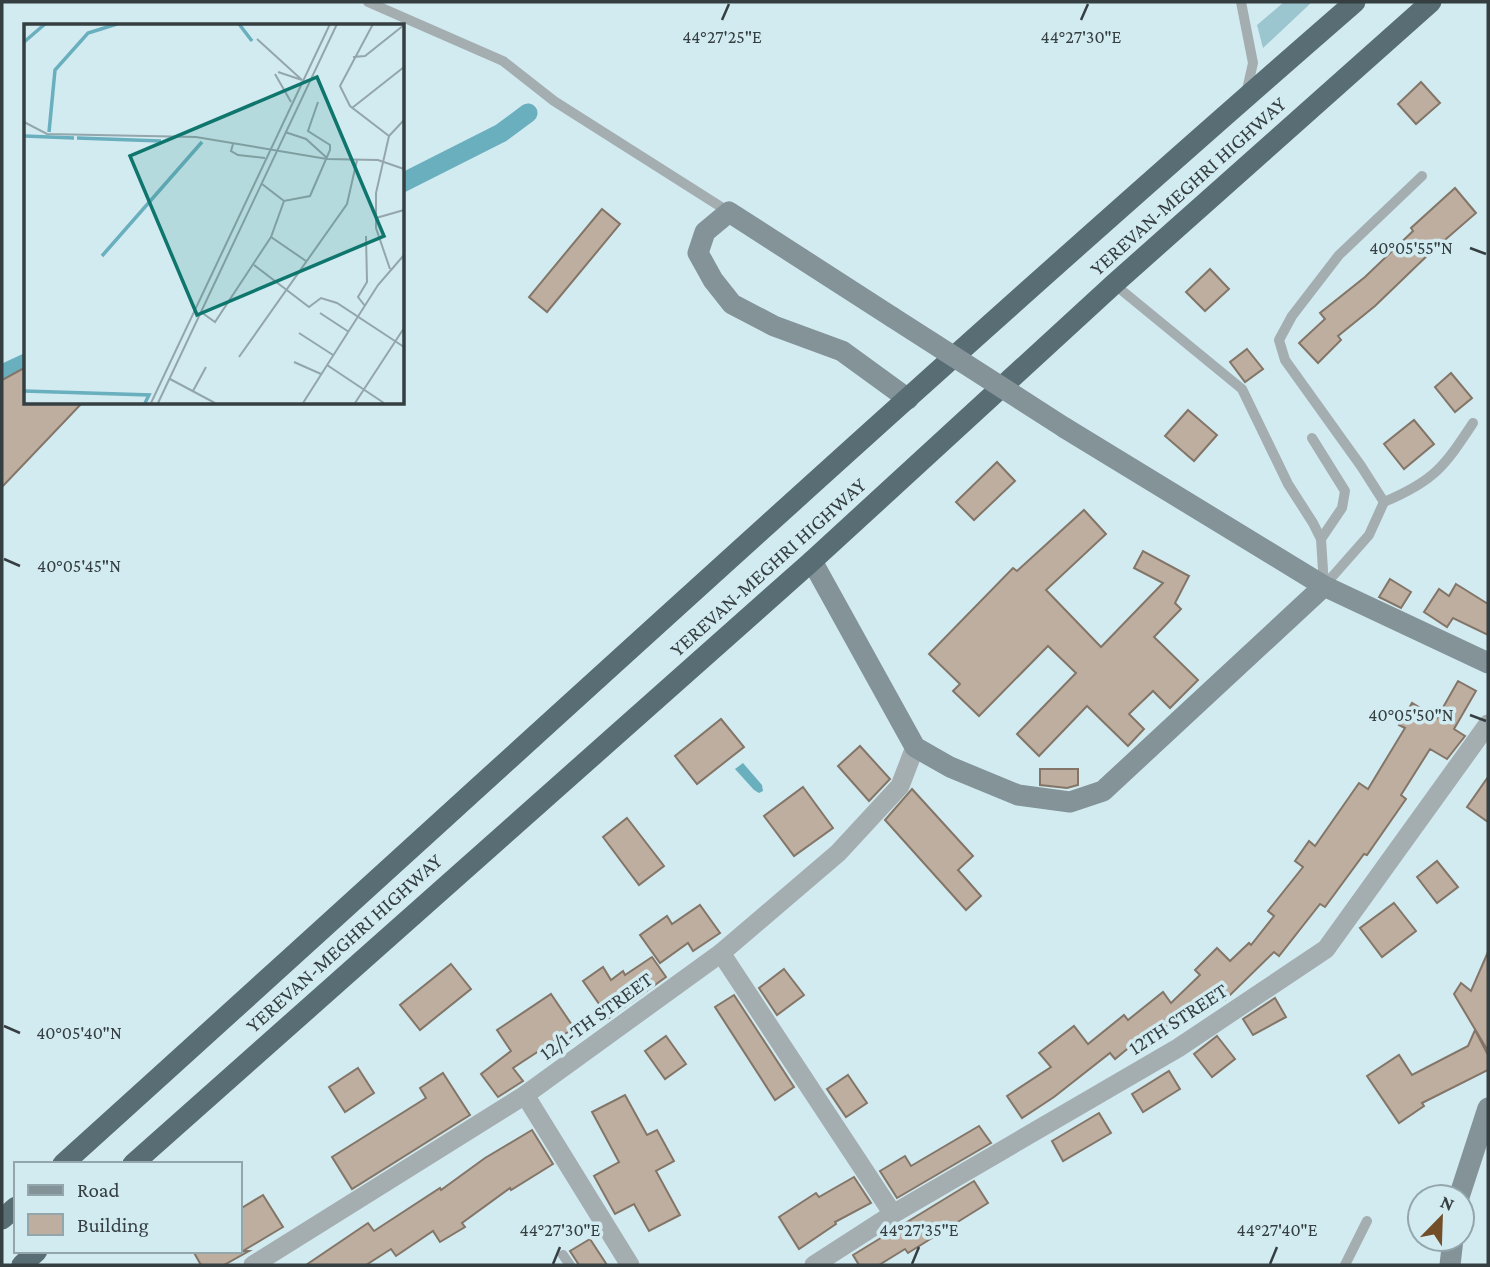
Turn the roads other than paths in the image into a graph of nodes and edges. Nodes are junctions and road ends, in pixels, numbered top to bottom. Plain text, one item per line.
1 (368, 2) edge
2 (1241, 2) edge
3 (1354, 2) edge
4 (1431, 2) edge
5 (1246, 96) junction
6 (1422, 176) dead end
7 (729, 212) junction
8 (1114, 284) junction
9 (908, 398) junction
10 (1473, 423) dead end
11 (1312, 438) dead end
12 (1384, 502) junction
13 (1321, 539) junction
14 (812, 561) junction
15 (1324, 586) junction
16 (1488, 663) edge
17 (1488, 724) edge
18 (915, 747) junction
19 (721, 953) junction
20 (525, 1095) junction
21 (1487, 1117) edge
22 (66, 1162) edge
23 (135, 1162) edge
24 (1464, 1183) edge
25 (893, 1214) junction
26 (1367, 1221) dead end
27 (563, 1255) dead end
28 (253, 1265) edge
29 (569, 1265) edge
30 (630, 1265) edge
31 (814, 1265) edge
32 (1345, 1265) edge

1 - 7 lane
2 - 5 lane
3 - 5 highway, YEREVAN-MEGHRI HIGHWAY
4 - 8 highway, YEREVAN-MEGHRI HIGHWAY
5 - 9 highway, YEREVAN-MEGHRI HIGHWAY
6 - 12 lane
7 - 9 street
7 - 15 street, bridge
8 - 13 lane
8 - 14 highway, YEREVAN-MEGHRI HIGHWAY
9 - 22 highway, YEREVAN-MEGHRI HIGHWAY
10 - 12 lane
11 - 13 lane
12 - 15 lane
13 - 15 lane
14 - 18 street
14 - 23 highway, YEREVAN-MEGHRI HIGHWAY
15 - 16 street
15 - 18 street
17 - 25 street, 12TH STREET
18 - 19 street, 12/1-TH STREET
19 - 20 street, 12/1-TH STREET
19 - 25 street
20 - 28 street, 12/1-TH STREET
20 - 30 street
21 - 24 street
25 - 31 street, 12TH STREET
26 - 32 lane
27 - 29 lane

